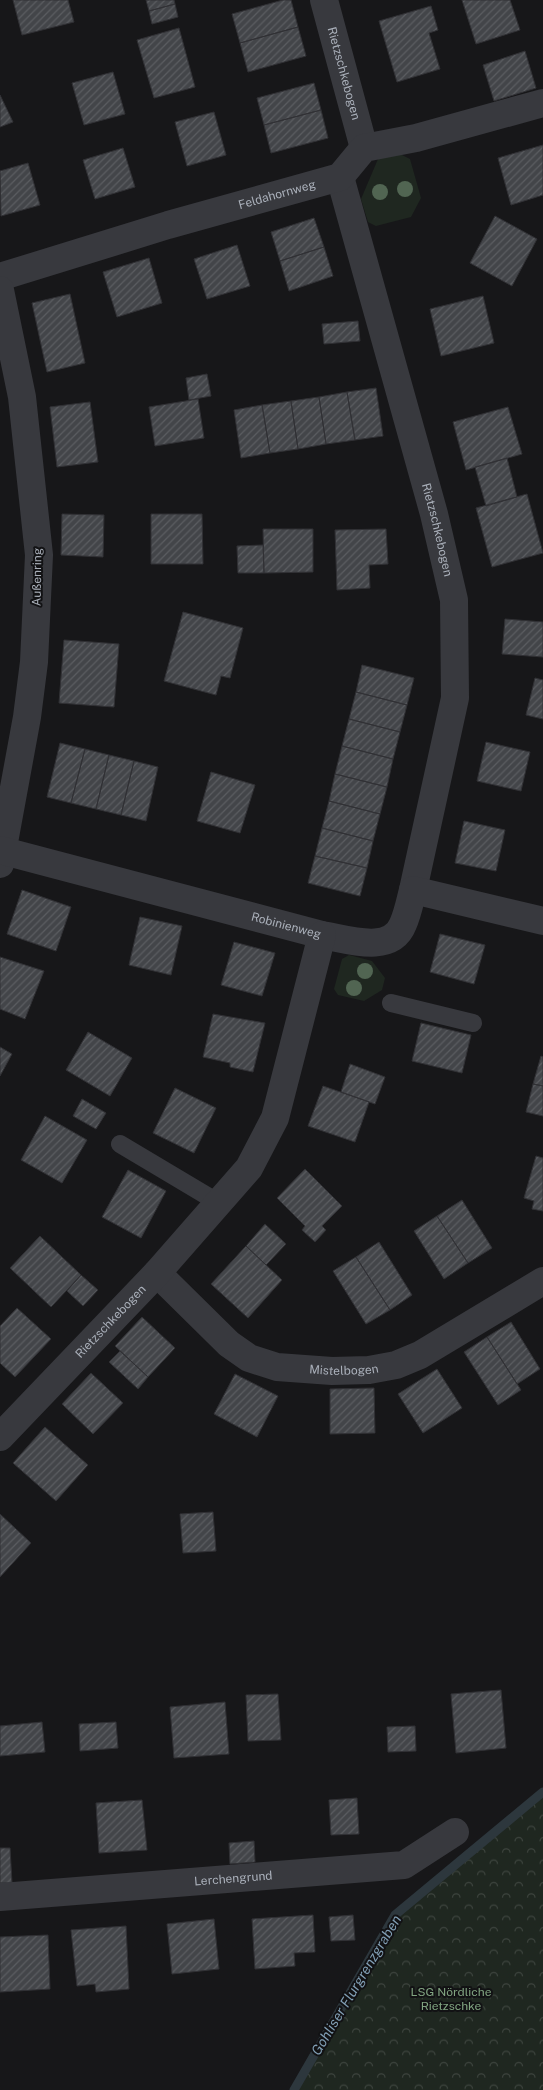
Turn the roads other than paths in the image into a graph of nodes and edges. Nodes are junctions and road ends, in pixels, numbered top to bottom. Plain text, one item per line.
1 (324, 0) edge
2 (543, 103) edge
3 (364, 148) junction
4 (340, 176) junction
5 (0, 277) edge
6 (0, 290) edge
7 (1, 855) edge
8 (413, 890) junction
9 (543, 921) edge
10 (322, 935) junction
11 (391, 1004) dead end
12 (473, 1023) dead end
13 (120, 1144) dead end
14 (219, 1203) junction
15 (157, 1273) junction
16 (543, 1281) edge
17 (0, 1436) edge
18 (455, 1832) dead end
19 (0, 1897) edge

1 - 3 street, Rietzschkebogen
2 - 3 street
3 - 4 street
4 - 5 street, Feldahornweg
4 - 8 street, Rietzschkebogen
6 - 7 street, Außenring
7 - 10 street, Robinienweg
8 - 9 street
8 - 10 street, Robinienweg
10 - 14 street, Rietzschkebogen
11 - 12 lane
13 - 14 lane
14 - 15 street, Rietzschkebogen
15 - 16 street, Mistelbogen
15 - 17 street, Rietzschkebogen
18 - 19 street, Lerchengrund

